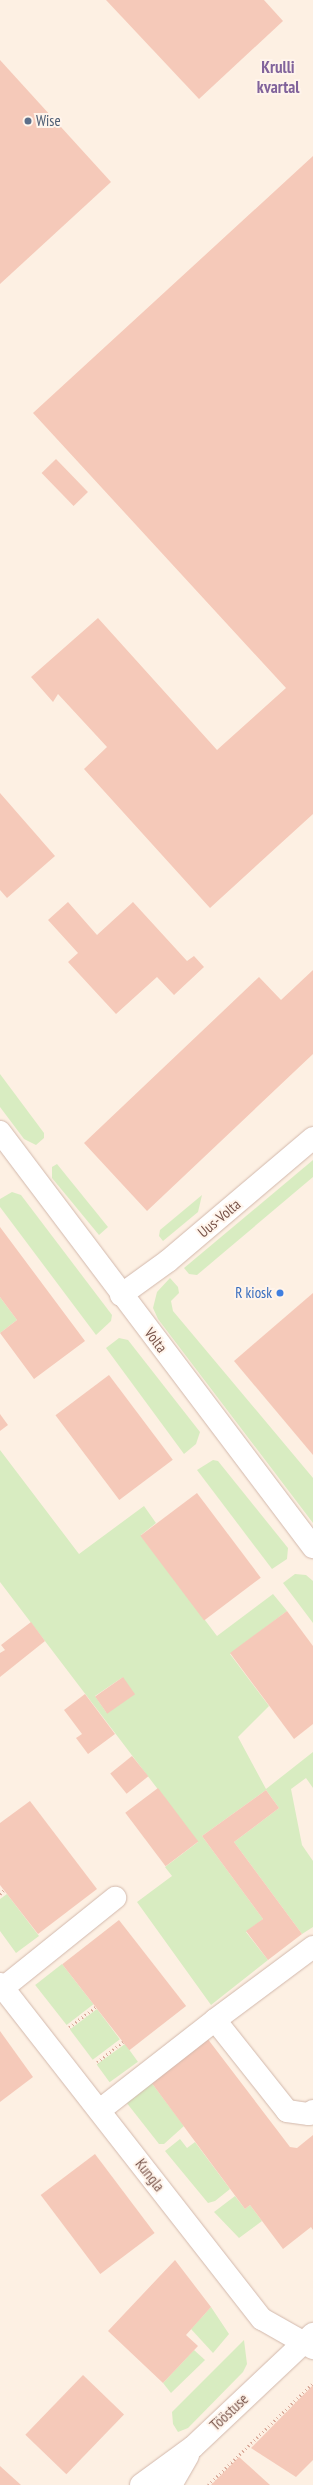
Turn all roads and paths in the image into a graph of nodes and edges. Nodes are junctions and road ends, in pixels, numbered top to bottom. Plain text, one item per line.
1 (0, 1132) edge
2 (313, 1138) edge
3 (121, 1295) junction
4 (313, 1547) edge
5 (4, 1890) dead end
6 (0, 1894) edge
7 (116, 1898) dead end
8 (313, 1947) edge
9 (2, 1986) edge
10 (96, 2007) dead end
11 (215, 2020) junction
12 (65, 2030) dead end
13 (123, 2042) dead end
14 (92, 2066) dead end
15 (100, 2110) junction
16 (313, 2111) edge
17 (310, 2342) edge
18 (313, 2383) edge
19 (193, 2447) junction
20 (141, 2485) edge
21 (171, 2485) edge
22 (208, 2485) edge

1 - 3 street, Volta
2 - 3 street, Uus-Volta
3 - 4 street, Volta
5 - 6 path
7 - 9 street
8 - 11 street
9 - 15 street, Kungla
10 - 12 path
11 - 15 street
11 - 16 street
13 - 14 path
15 - 17 street, Kungla
17 - 19 street, Tööstuse
18 - 22 path
19 - 20 street, Tööstuse
19 - 21 street

